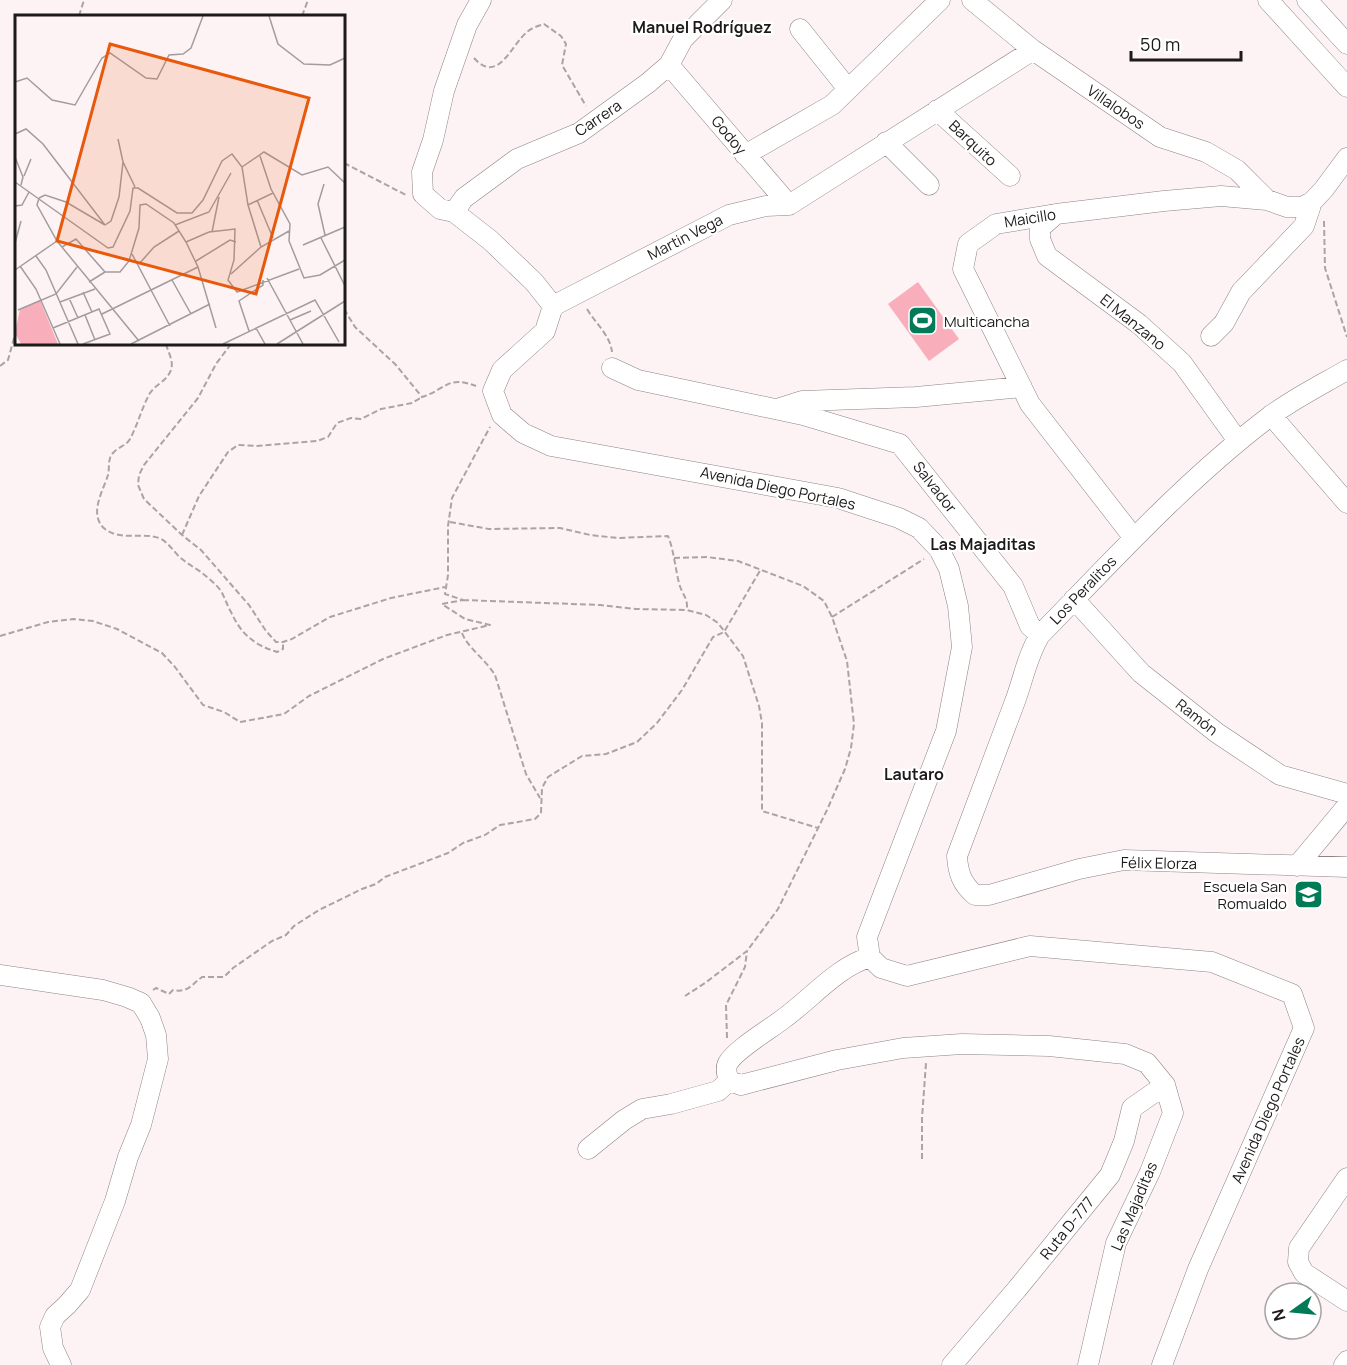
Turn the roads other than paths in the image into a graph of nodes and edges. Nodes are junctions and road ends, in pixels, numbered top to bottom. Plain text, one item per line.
1 (481, 0) edge
2 (722, 0) edge
3 (940, 0) edge
4 (972, 0) edge
5 (1268, 0) edge
6 (1307, 0) edge
7 (800, 29) dead end
8 (1347, 44) edge
9 (1033, 50) junction
10 (669, 65) junction
11 (1347, 87) edge
12 (849, 89) junction
13 (937, 110) junction
14 (886, 142) junction
15 (745, 154) junction
16 (1347, 158) edge
17 (1010, 176) dead end
18 (929, 185) dead end
19 (1318, 195) junction
20 (1267, 200) junction
21 (789, 205) junction
22 (454, 212) junction
23 (1056, 214) junction
24 (554, 306) junction
25 (1211, 336) dead end
26 (612, 368) road end
27 (1347, 370) edge
28 (1022, 387) junction
29 (778, 409) junction
30 (1271, 415) junction
31 (1238, 441) junction
32 (1347, 503) edge
33 (1134, 538) junction
34 (1074, 600) junction
35 (1040, 635) junction
36 (1347, 794) edge
37 (1347, 806) edge
38 (1297, 866) junction
39 (1347, 867) edge
40 (975, 895) joint
41 (870, 957) junction
42 (0, 975) edge
43 (729, 1081) junction
44 (1165, 1085) junction
45 (588, 1149) dead end
46 (1347, 1178) edge
47 (1347, 1301) edge
48 (61, 1365) edge
49 (952, 1365) edge
50 (1088, 1365) edge
51 (1162, 1365) edge

1 - 22 street
2 - 10 street, Carrera
3 - 12 street
4 - 9 street, Villalobos
5 - 11 street
6 - 8 street
7 - 12 street
9 - 13 street, Martin Vega
9 - 20 street, Villalobos
10 - 15 street, Godoy
10 - 22 street, Carrera
12 - 15 street
13 - 14 street, Martin Vega
13 - 17 street, Barquito
14 - 18 street
14 - 21 street, Martin Vega
15 - 21 street, Godoy
16 - 19 street
19 - 20 street, Maicillo
19 - 25 street
20 - 23 street, Maicillo
21 - 24 street, Martin Vega
22 - 24 street
23 - 28 street, Maicillo
23 - 31 street, El Manzano
24 - 41 street, Avenida Diego Portales
26 - 29 street, Salvador
27 - 30 street, Los Peralitos
28 - 29 street, Salvador
28 - 33 street, Maicillo
29 - 35 street, Salvador
30 - 31 street, Los Peralitos
30 - 32 street
31 - 33 street, Los Peralitos
33 - 34 street, Los Peralitos
34 - 35 street, Los Peralitos
34 - 36 street, Ramón
35 - 40 street, Los Peralitos
37 - 38 street
38 - 39 street, Félix Elorza
38 - 40 street, Félix Elorza
41 - 43 street
41 - 51 street, Avenida Diego Portales
42 - 48 street
43 - 44 street
43 - 45 street
44 - 49 street, Ruta D-777
44 - 50 street, Las Majaditas
46 - 47 street

